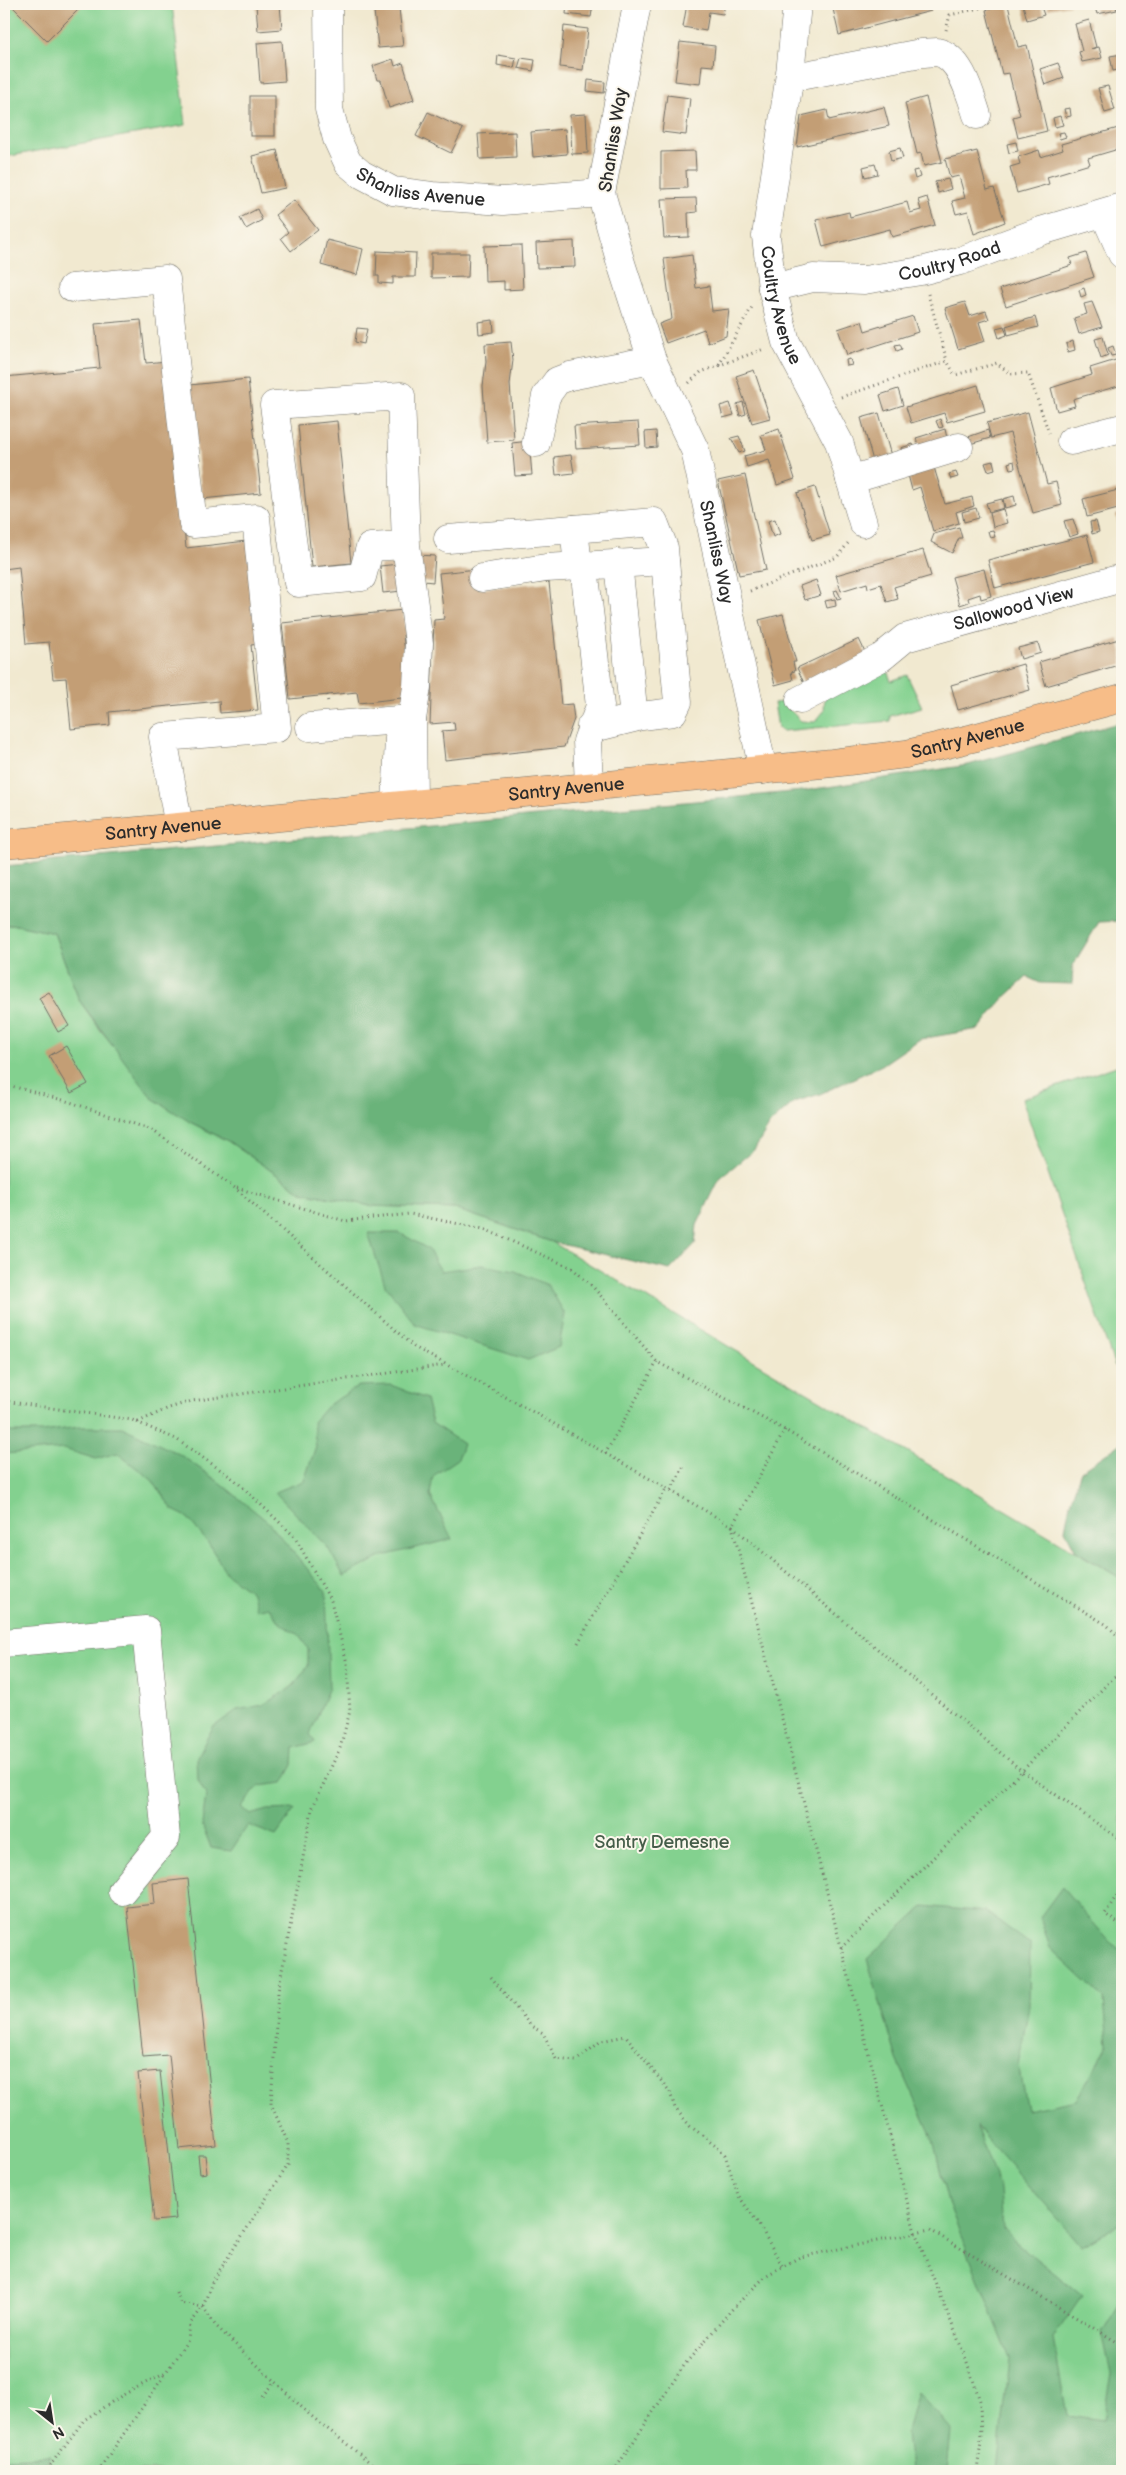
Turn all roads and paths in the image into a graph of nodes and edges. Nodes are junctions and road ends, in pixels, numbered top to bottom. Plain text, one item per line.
1 (328, 4) edge
2 (637, 4) edge
3 (797, 4) edge
4 (982, 4) edge
5 (938, 52) junction
6 (790, 74) junction
7 (977, 116) dead end
8 (601, 192) junction
9 (1113, 210) edge
10 (1122, 254) edge
11 (921, 271) junction
12 (72, 288) dead end
13 (763, 295) junction
14 (786, 342) junction
15 (652, 360) junction
16 (947, 361) junction
17 (719, 365) junction
18 (686, 386) dead end
19 (819, 404) junction
20 (1122, 428) edge
21 (1071, 441) joint
22 (536, 443) dead end
23 (959, 447) dead end
24 (850, 480) junction
25 (863, 523) joint
26 (574, 529) junction
27 (448, 539) dead end
28 (406, 545) junction
29 (665, 561) junction
30 (618, 563) junction
31 (584, 567) junction
32 (482, 578) dead end
33 (1122, 578) edge
34 (748, 592) dead end
35 (1122, 698) edge
36 (800, 700) dead end
37 (634, 717) junction
38 (412, 719) junction
39 (591, 726) junction
40 (310, 727) dead end
41 (761, 761) junction
42 (589, 786) junction
43 (404, 804) junction
44 (179, 827) junction
45 (4, 844) edge
46 (4, 1084) edge
47 (235, 1188) junction
48 (657, 1362) junction
49 (444, 1365) junction
50 (4, 1401) edge
51 (137, 1422) junction
52 (785, 1430) junction
53 (605, 1454) junction
54 (686, 1464) dead end
55 (667, 1487) junction
56 (671, 1490) junction
57 (732, 1526) junction
58 (1122, 1640) edge
59 (4, 1643) edge
60 (578, 1643) dead end
61 (1122, 1669) edge
62 (1022, 1771) junction
63 (1122, 1841) edge
64 (1122, 1887) edge
65 (122, 1891) dead end
66 (1122, 1926) edge
67 (841, 1948) junction
68 (491, 1977) dead end
69 (915, 2232) junction
70 (783, 2266) junction
71 (176, 2292) dead end
72 (203, 2307) junction
73 (1122, 2345) edge
74 (166, 2372) junction
75 (275, 2381) junction
76 (262, 2396) dead end
77 (46, 2471) edge
78 (98, 2471) edge
79 (381, 2471) edge
80 (614, 2471) edge
81 (977, 2471) edge

1 - 8 street, Shanliss Avenue
2 - 8 street, Shanliss Way
3 - 6 street, Coultry Avenue
4 - 5 path
5 - 6 street
5 - 7 street
6 - 13 street, Coultry Avenue
8 - 15 street, Shanliss Way
9 - 10 street
9 - 11 street, Coultry Road
11 - 13 street, Coultry Road
11 - 16 path
12 - 44 street
13 - 14 street, Coultry Avenue
13 - 17 path
14 - 17 path
14 - 19 street, Coultry Avenue
15 - 22 street
15 - 41 street, Shanliss Way
16 - 19 path
16 - 21 path
17 - 18 path
19 - 24 street, Coultry Avenue
20 - 21 street
23 - 24 street
24 - 25 street, Coultry Avenue
25 - 34 path
26 - 27 street
26 - 29 street
26 - 31 street
28 - 28 street
28 - 38 street
29 - 30 street
29 - 37 street
30 - 31 street
30 - 37 street
31 - 32 street
31 - 39 street
33 - 36 street, Sallowood View
35 - 41 main road, Santry Avenue
37 - 39 street
38 - 40 street
38 - 43 street
39 - 42 street
41 - 42 main road, Santry Avenue
42 - 43 main road, Santry Avenue
43 - 44 main road, Santry Avenue
44 - 45 main road, Santry Avenue
46 - 47 path
47 - 48 path
47 - 49 path
48 - 52 path
48 - 53 path
49 - 51 path
49 - 53 path
50 - 51 path
51 - 72 path
52 - 57 path
52 - 58 path
53 - 55 path
54 - 56 path
55 - 56 path
55 - 60 path
56 - 57 path
57 - 62 path
57 - 67 path
59 - 65 street
61 - 62 path
62 - 63 path
62 - 67 path
64 - 66 path
67 - 69 path
68 - 70 path
69 - 70 path
69 - 73 path
69 - 81 path
70 - 80 path
71 - 72 path
72 - 74 path
72 - 75 path
74 - 77 path
74 - 78 path
75 - 76 path
75 - 79 path

